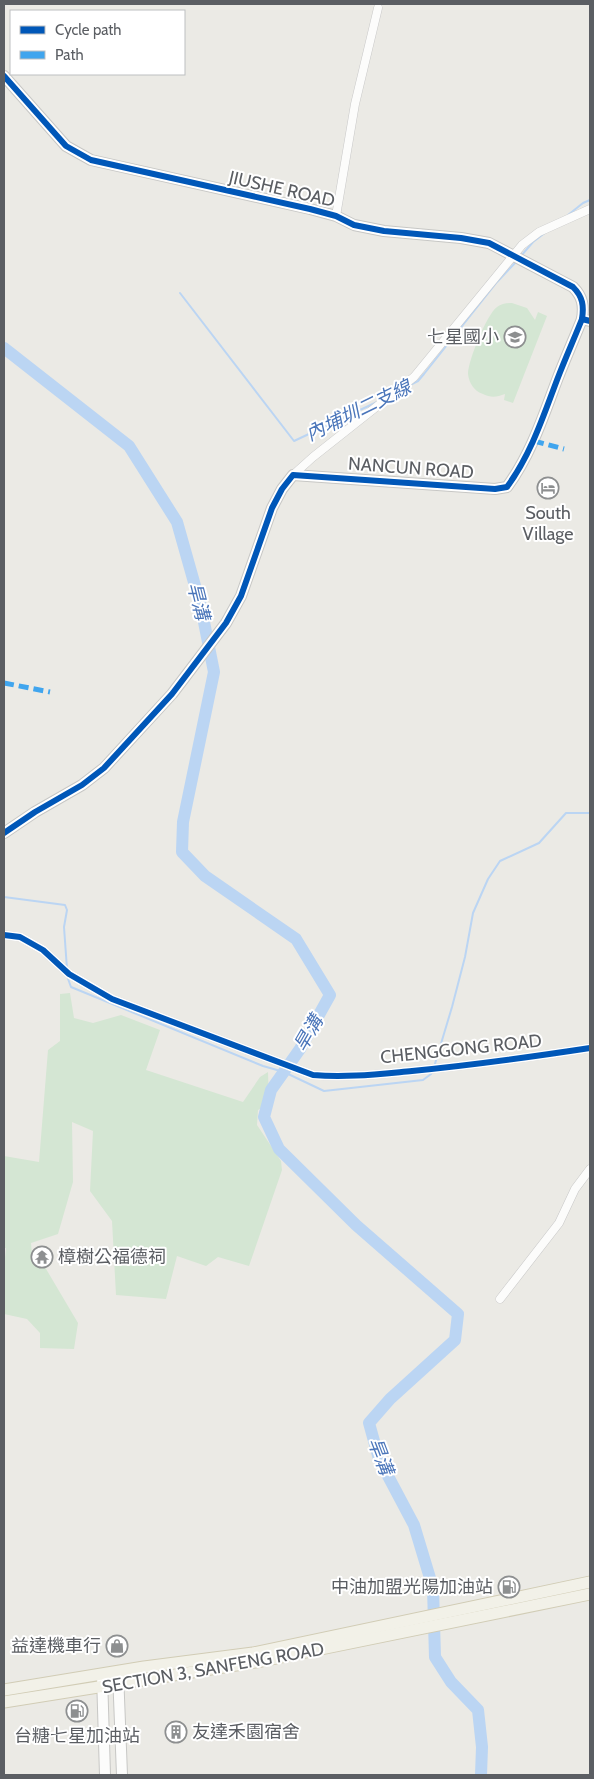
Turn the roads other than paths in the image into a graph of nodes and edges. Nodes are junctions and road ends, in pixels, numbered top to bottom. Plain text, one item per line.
1 (378, 8) dead end
2 (4, 76) edge
3 (590, 209) edge
4 (336, 216) junction
5 (513, 255) junction
6 (586, 320) edge
7 (293, 475) junction
8 (4, 833) edge
9 (4, 935) edge
10 (590, 1048) edge
11 (590, 1169) edge
12 (500, 1299) dead end
13 (590, 1582) edge
14 (590, 1594) edge
15 (469, 1613) junction
16 (419, 1624) junction
17 (118, 1672) junction
18 (102, 1674) junction
19 (119, 1685) junction
20 (102, 1687) junction
21 (4, 1690) edge
22 (4, 1702) edge
23 (106, 1775) edge
24 (122, 1775) edge

1 - 4 street
2 - 4 street, JIUSHE ROAD
3 - 5 street
4 - 5 street, JIUSHE ROAD
5 - 6 street, JIUSHE ROAD
5 - 7 street
6 - 7 street, NANCUN ROAD
7 - 8 street
9 - 10 street, CHENGGONG ROAD
11 - 12 street
13 - 15 main road
14 - 15 main road
15 - 16 main road
16 - 17 main road, SECTION 3, SANFENG ROAD
16 - 19 main road, SECTION 3, SANFENG ROAD
17 - 18 main road, SECTION 3, SANFENG ROAD
17 - 19 street
18 - 20 street
18 - 21 main road, SECTION 3, SANFENG ROAD
19 - 20 main road, SECTION 3, SANFENG ROAD
19 - 24 street
20 - 22 main road, SECTION 3, SANFENG ROAD
20 - 23 street

